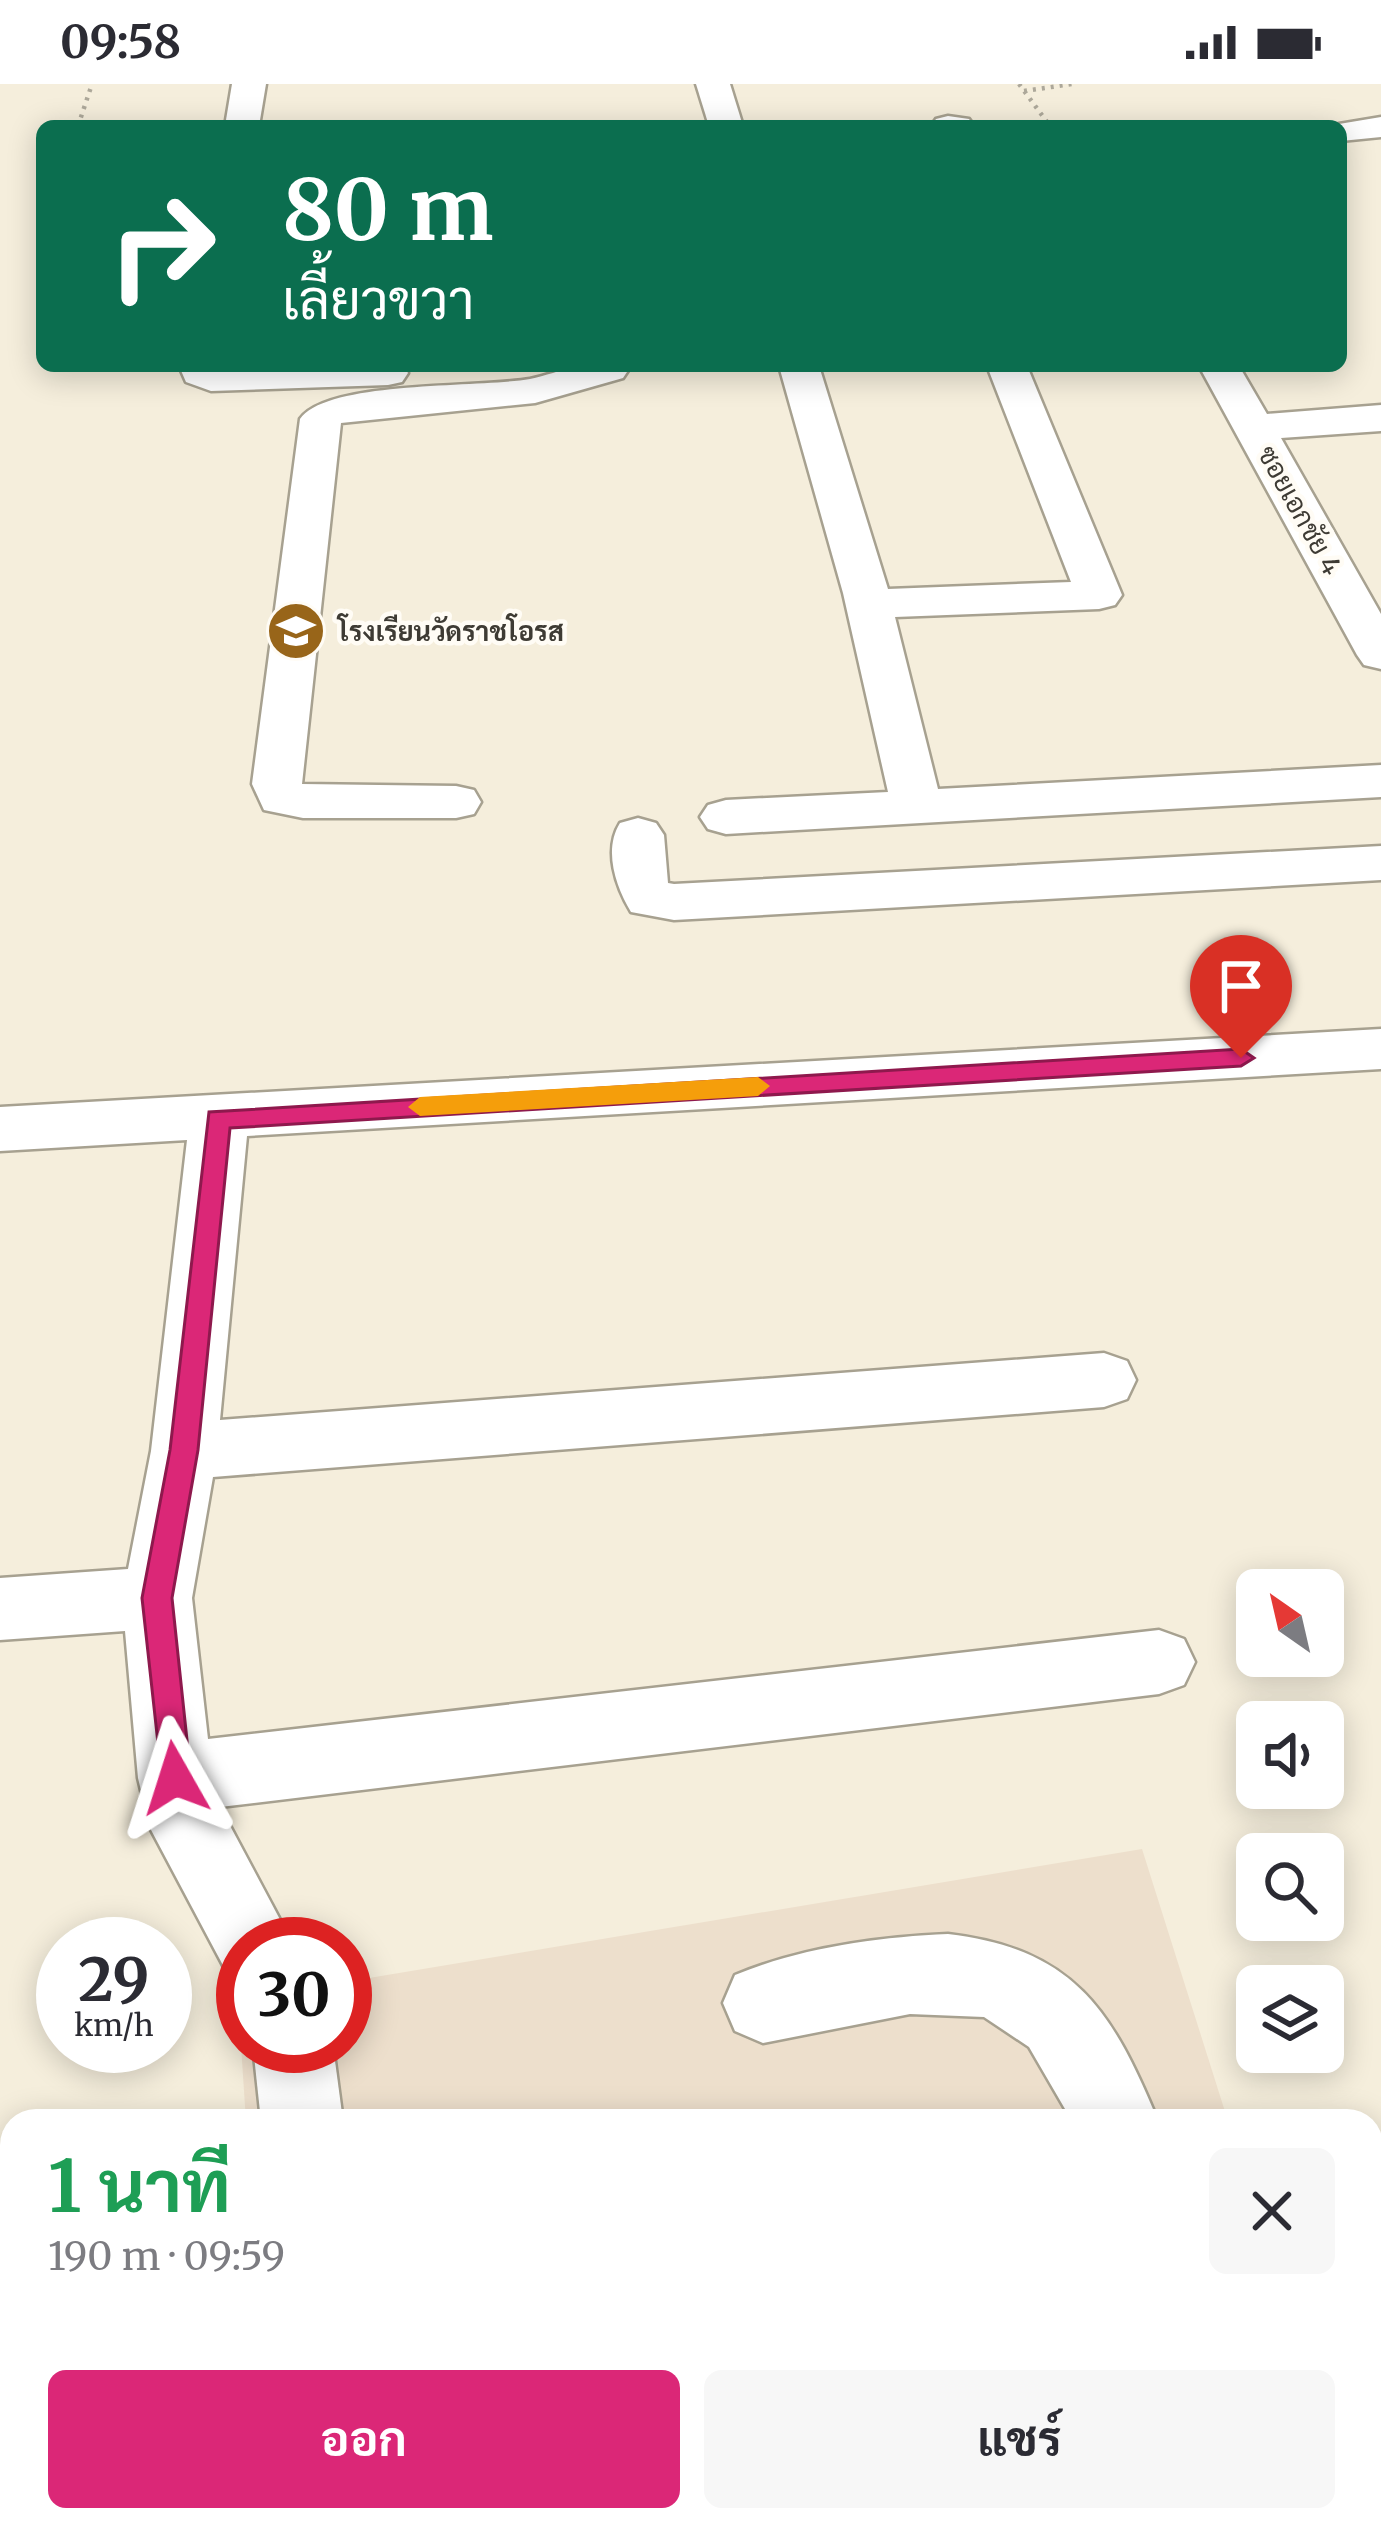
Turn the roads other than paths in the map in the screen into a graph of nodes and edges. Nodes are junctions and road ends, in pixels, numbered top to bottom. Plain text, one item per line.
1 (249, 84) edge
2 (713, 84) edge
3 (243, 120) edge
4 (724, 120) edge
5 (1381, 128) edge
6 (1347, 131) edge
7 (200, 372) edge
8 (473, 372) edge
9 (607, 372) edge
10 (802, 372) edge
11 (1009, 372) edge
12 (1222, 372) edge
13 (1381, 418) edge
14 (1254, 428) junction
15 (869, 604) junction
16 (1381, 655) edge
17 (1381, 781) edge
18 (456, 802) dead end
19 (917, 807) junction
20 (726, 817) dead end
21 (638, 835) dead end
22 (1381, 863) edge
23 (1381, 1049) edge
24 (218, 1119) junction
25 (0, 1129) edge
26 (1104, 1380) dead end
27 (184, 1450) junction
28 (157, 1598) junction
29 (0, 1609) edge
30 (1160, 1662) dead end
31 (175, 1778) junction
32 (239, 1917) edge
33 (763, 2003) dead end
34 (296, 2073) edge
35 (300, 2109) edge
36 (1110, 2109) edge

1 - 3 street
2 - 4 street
5 - 6 street
7 - 8 street
9 - 18 street
10 - 15 street
11 - 15 street
12 - 14 street, ซอยเอกชัย 4
13 - 14 street
14 - 16 street, ซอยเอกชัย 4
15 - 19 street
17 - 19 street
19 - 20 street
21 - 22 street
23 - 24 street
24 - 25 street
24 - 27 street
26 - 27 street
27 - 28 street
28 - 29 street
28 - 31 street
30 - 31 street
31 - 32 street
33 - 36 street
34 - 35 street

